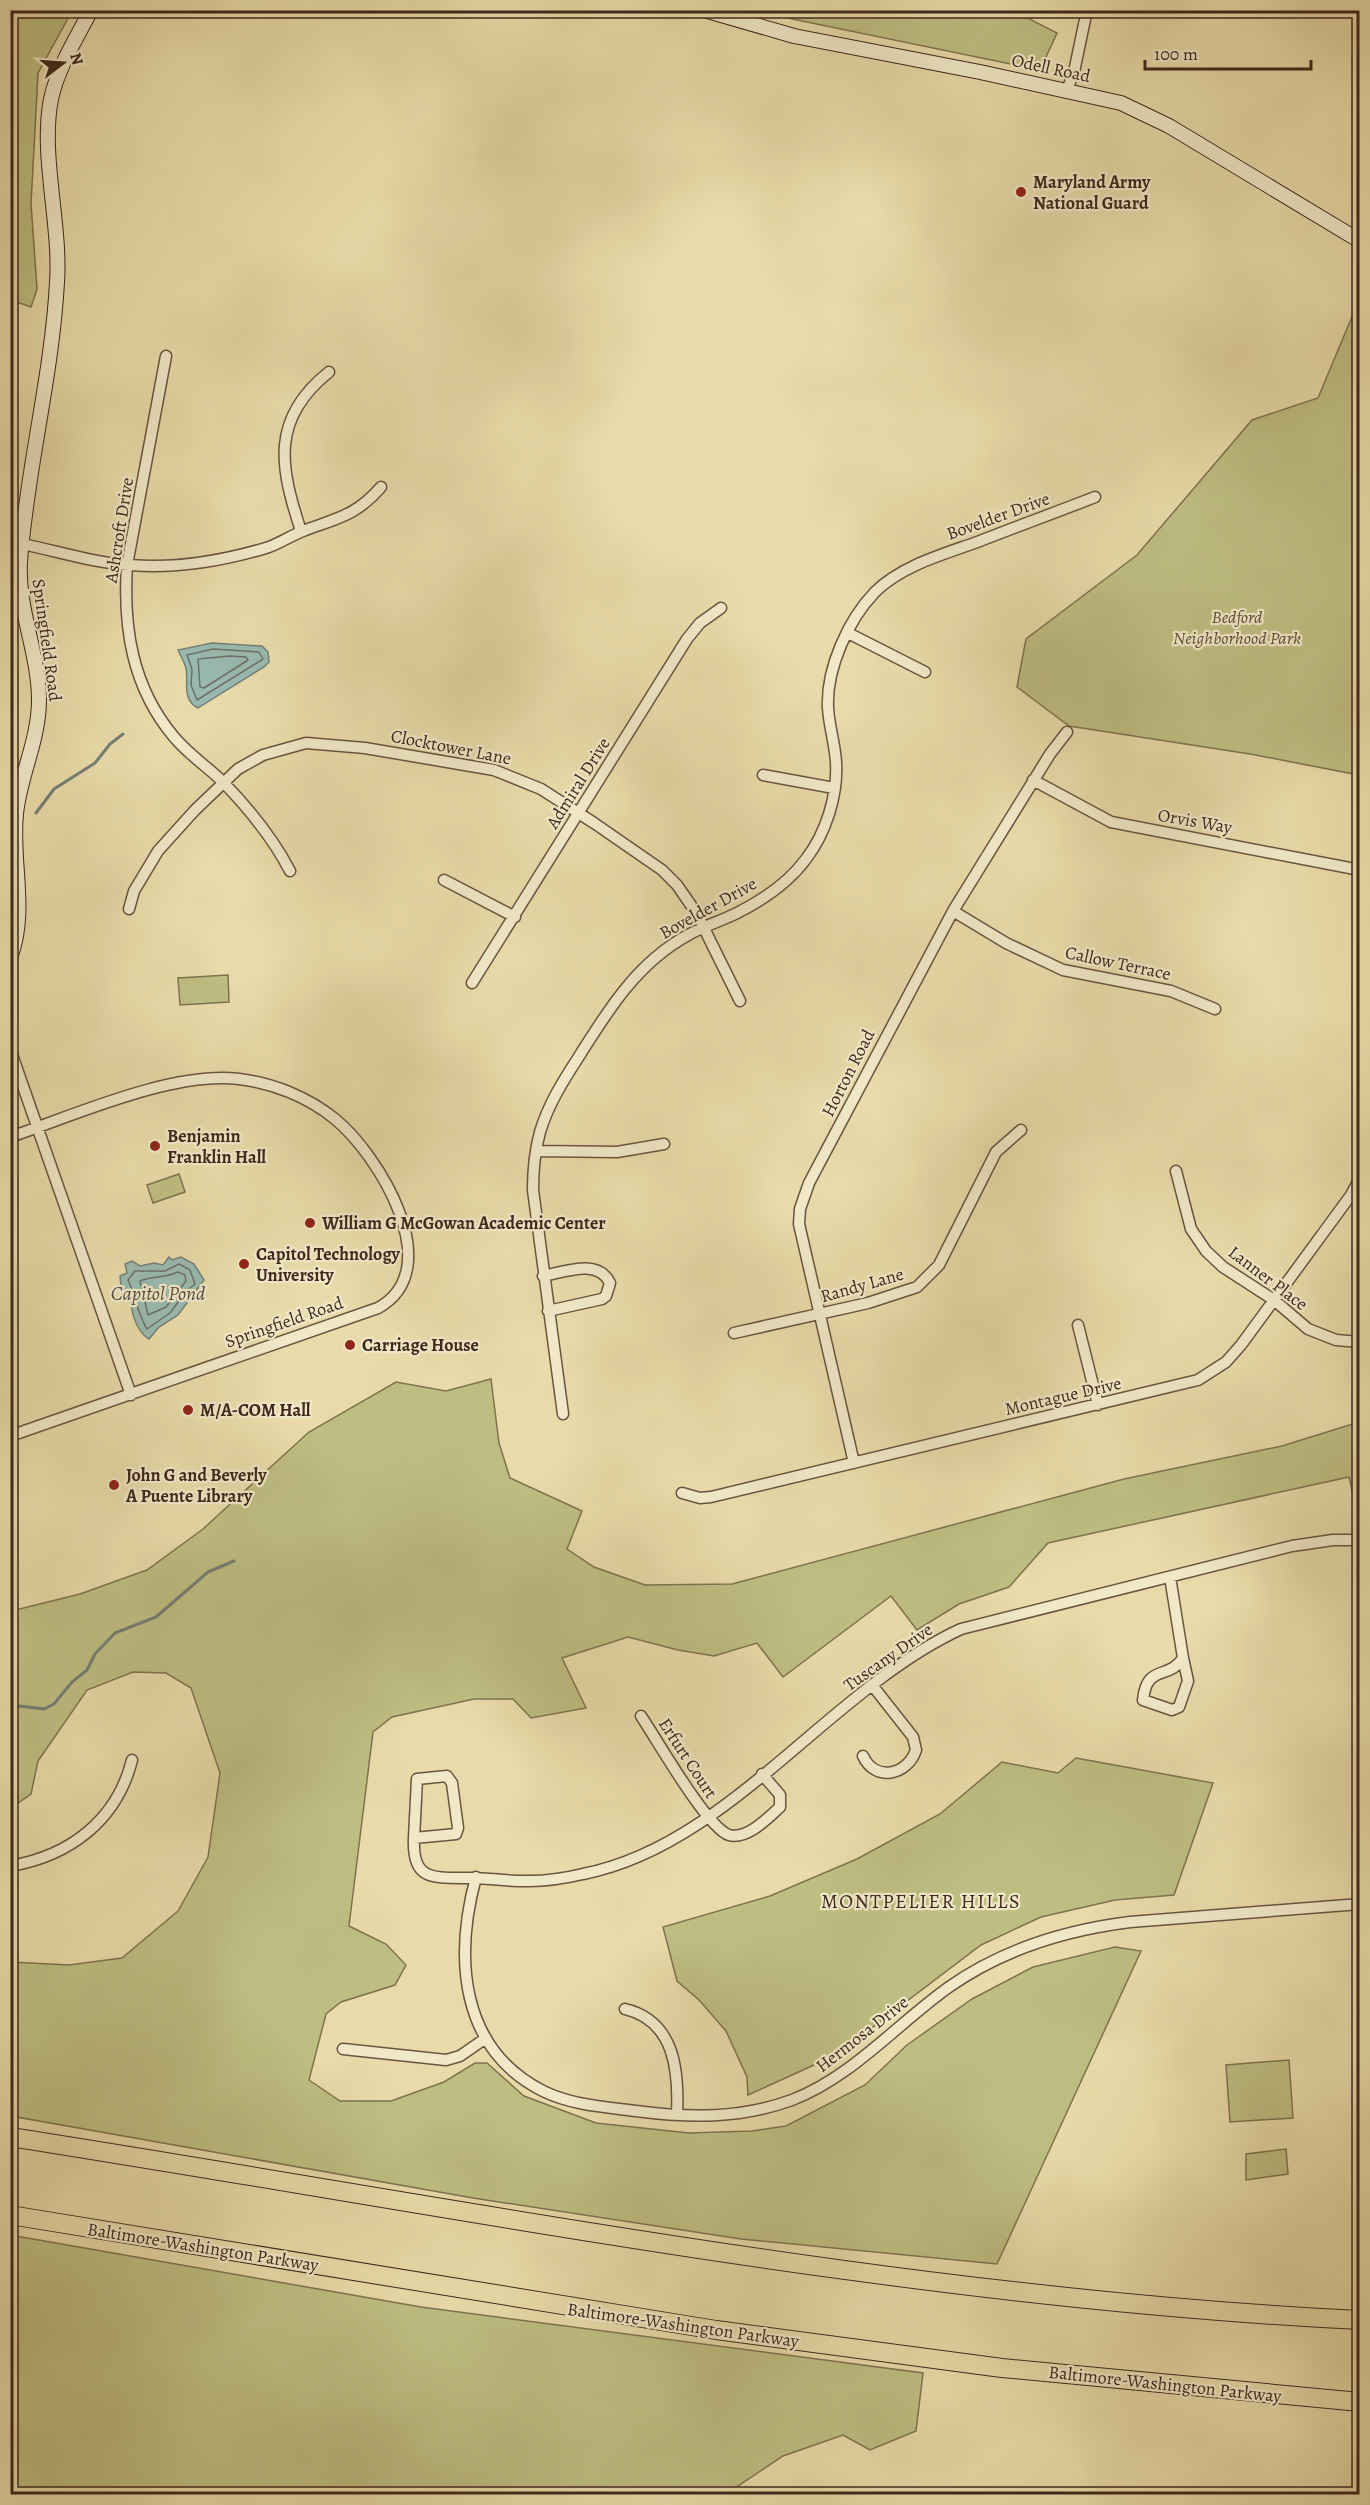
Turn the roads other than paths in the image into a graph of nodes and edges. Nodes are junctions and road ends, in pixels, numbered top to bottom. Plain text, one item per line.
1 (91, 10) edge
2 (704, 10) edge
3 (1088, 10) edge
4 (1067, 90) junction
5 (1359, 241) edge
6 (166, 356) dead end
7 (329, 372) dead end
8 (381, 487) dead end
9 (1095, 497) dead end
10 (301, 531) junction
11 (22, 544) junction
12 (127, 565) junction
13 (721, 608) dead end
14 (848, 633) junction
15 (925, 672) dead end
16 (1067, 732) dead end
17 (764, 775) dead end
18 (1033, 780) junction
19 (223, 782) junction
20 (834, 788) junction
21 (578, 812) junction
22 (1359, 870) edge
23 (290, 871) dead end
24 (444, 880) dead end
25 (129, 909) dead end
26 (953, 911) junction
27 (515, 917) junction
28 (704, 927) junction
29 (10, 958) edge
30 (472, 983) dead end
31 (740, 1000) dead end
32 (1215, 1009) dead end
33 (10, 1050) edge
34 (38, 1127) junction
35 (1021, 1130) dead end
36 (10, 1137) edge
37 (664, 1144) dead end
38 (537, 1151) junction
39 (1176, 1171) dead end
40 (1359, 1178) edge
41 (543, 1276) junction
42 (1274, 1300) junction
43 (548, 1311) junction
44 (819, 1315) junction
45 (1078, 1324) dead end
46 (734, 1333) dead end
47 (1359, 1342) edge
48 (131, 1395) junction
49 (1098, 1405) junction
50 (563, 1414) dead end
51 (10, 1436) edge
52 (854, 1463) junction
53 (682, 1492) dead end
54 (1359, 1540) edge
55 (1170, 1577) junction
56 (1183, 1658) junction
57 (872, 1685) junction
58 (641, 1716) dead end
59 (862, 1756) dead end
60 (132, 1760) dead end
61 (762, 1774) junction
62 (708, 1817) junction
63 (414, 1838) junction
64 (10, 1866) edge
65 (476, 1878) junction
66 (1359, 1904) edge
67 (625, 2009) dead end
68 (486, 2038) junction
69 (343, 2049) dead end
70 (677, 2115) junction
71 (10, 2137) edge
72 (10, 2215) edge
73 (1359, 2320) edge
74 (1354, 2403) edge

1 - 11 street, Springfield Road
2 - 4 street, Odell Road
3 - 4 street
4 - 5 street, Odell Road
6 - 12 street, Ashcroft Drive
7 - 10 street
8 - 10 street
9 - 14 street, Bovelder Drive
10 - 12 street
11 - 12 street
11 - 29 street, Springfield Road
12 - 19 street, Ashcroft Drive
13 - 21 street, Admiral Drive
14 - 15 street
14 - 20 street, Bovelder Drive
16 - 18 street, Horton Road
17 - 20 street
18 - 22 street, Orvis Way
18 - 26 street, Horton Road
19 - 21 street, Clocktower Lane
19 - 23 street, Ashcroft Drive
19 - 25 street, Clocktower Lane
20 - 28 street, Bovelder Drive
21 - 27 street, Admiral Drive
21 - 28 street, Clocktower Lane
24 - 27 street
26 - 32 street, Callow Terrace
26 - 44 street, Horton Road
27 - 30 street, Admiral Drive
28 - 31 street, Clocktower Lane
28 - 38 street, Bovelder Drive
33 - 34 street
34 - 36 street, Springfield Road
34 - 48 street
34 - 48 street, Springfield Road
35 - 44 street, Randy Lane
37 - 38 street
38 - 41 street, Bovelder Drive
39 - 42 street, Lanner Place
40 - 42 street, Montague Drive
41 - 43 street, Bovelder Drive
41 - 43 street
42 - 47 street, Lanner Place
42 - 49 street, Montague Drive
43 - 50 street, Bovelder Drive
44 - 46 street, Randy Lane
44 - 52 street, Horton Road
45 - 49 street
48 - 51 street, Springfield Road
49 - 52 street, Montague Drive
52 - 53 street, Montague Drive
54 - 55 street, Tuscany Drive
55 - 56 street
55 - 57 street, Tuscany Drive
56 - 56 street
57 - 59 street
57 - 61 street, Tuscany Drive
58 - 62 street, Erfurt Court
60 - 64 street
61 - 62 street, Tuscany Drive
61 - 62 street
62 - 65 street, Tuscany Drive
63 - 63 street
63 - 65 street, Tuscany Drive
65 - 68 street, Hermosa Drive
66 - 70 street, Hermosa Drive
67 - 70 street
68 - 69 street
68 - 70 street, Hermosa Drive
71 - 73 highway
72 - 74 highway, Baltimore-Washington Parkway

